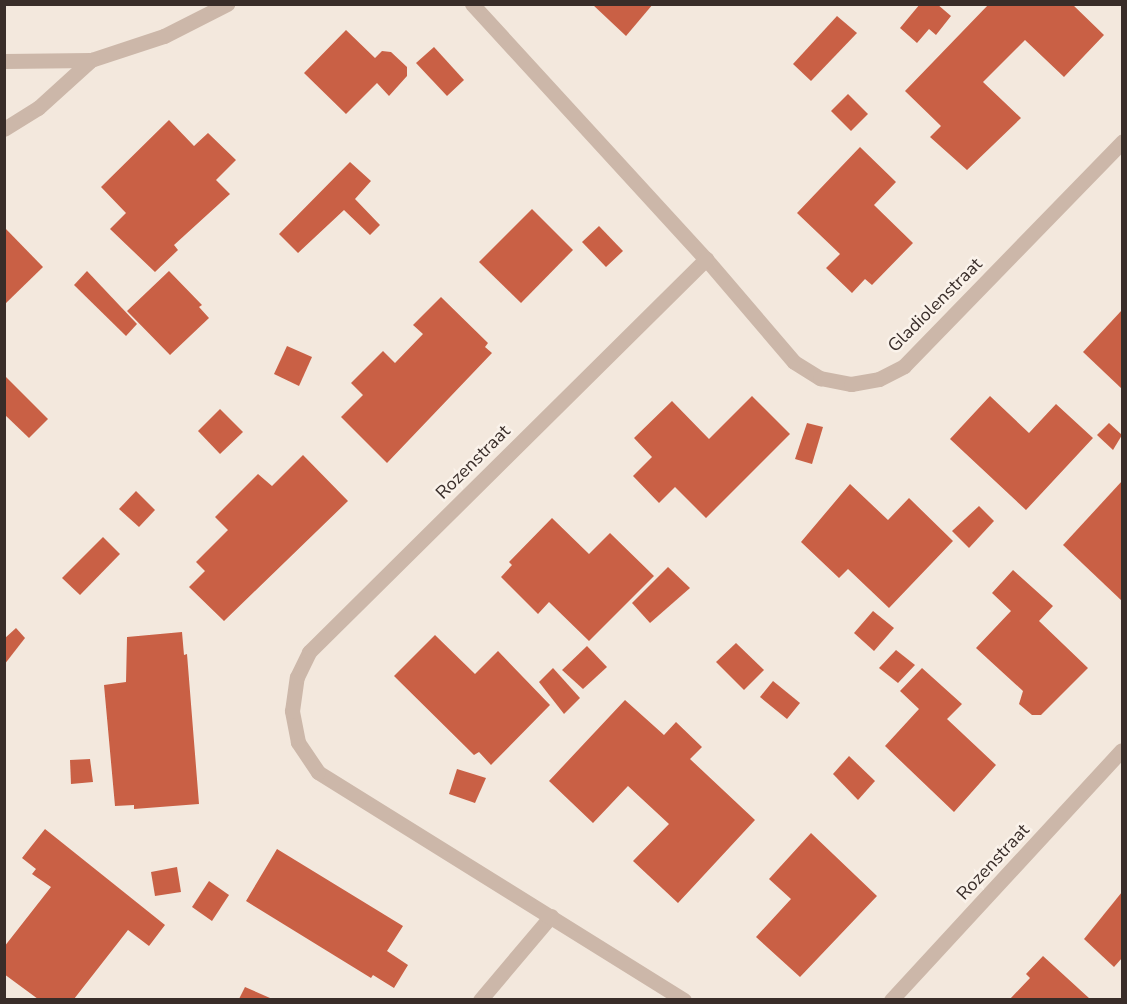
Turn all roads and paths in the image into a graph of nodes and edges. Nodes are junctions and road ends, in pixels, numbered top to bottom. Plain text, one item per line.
1 (227, 4) edge
2 (472, 4) edge
3 (91, 60) junction
4 (4, 61) edge
5 (4, 129) edge
6 (1122, 142) edge
7 (706, 259) junction
8 (1122, 750) edge
9 (551, 916) junction
10 (480, 999) edge
11 (684, 999) edge
12 (891, 999) edge

1 - 3 street
2 - 7 street
3 - 4 street
3 - 5 street
6 - 7 street, Gladiolenstraat
7 - 9 street, Rozenstraat
8 - 12 street, Rozenstraat
9 - 10 street
9 - 11 street, Rozenstraat

